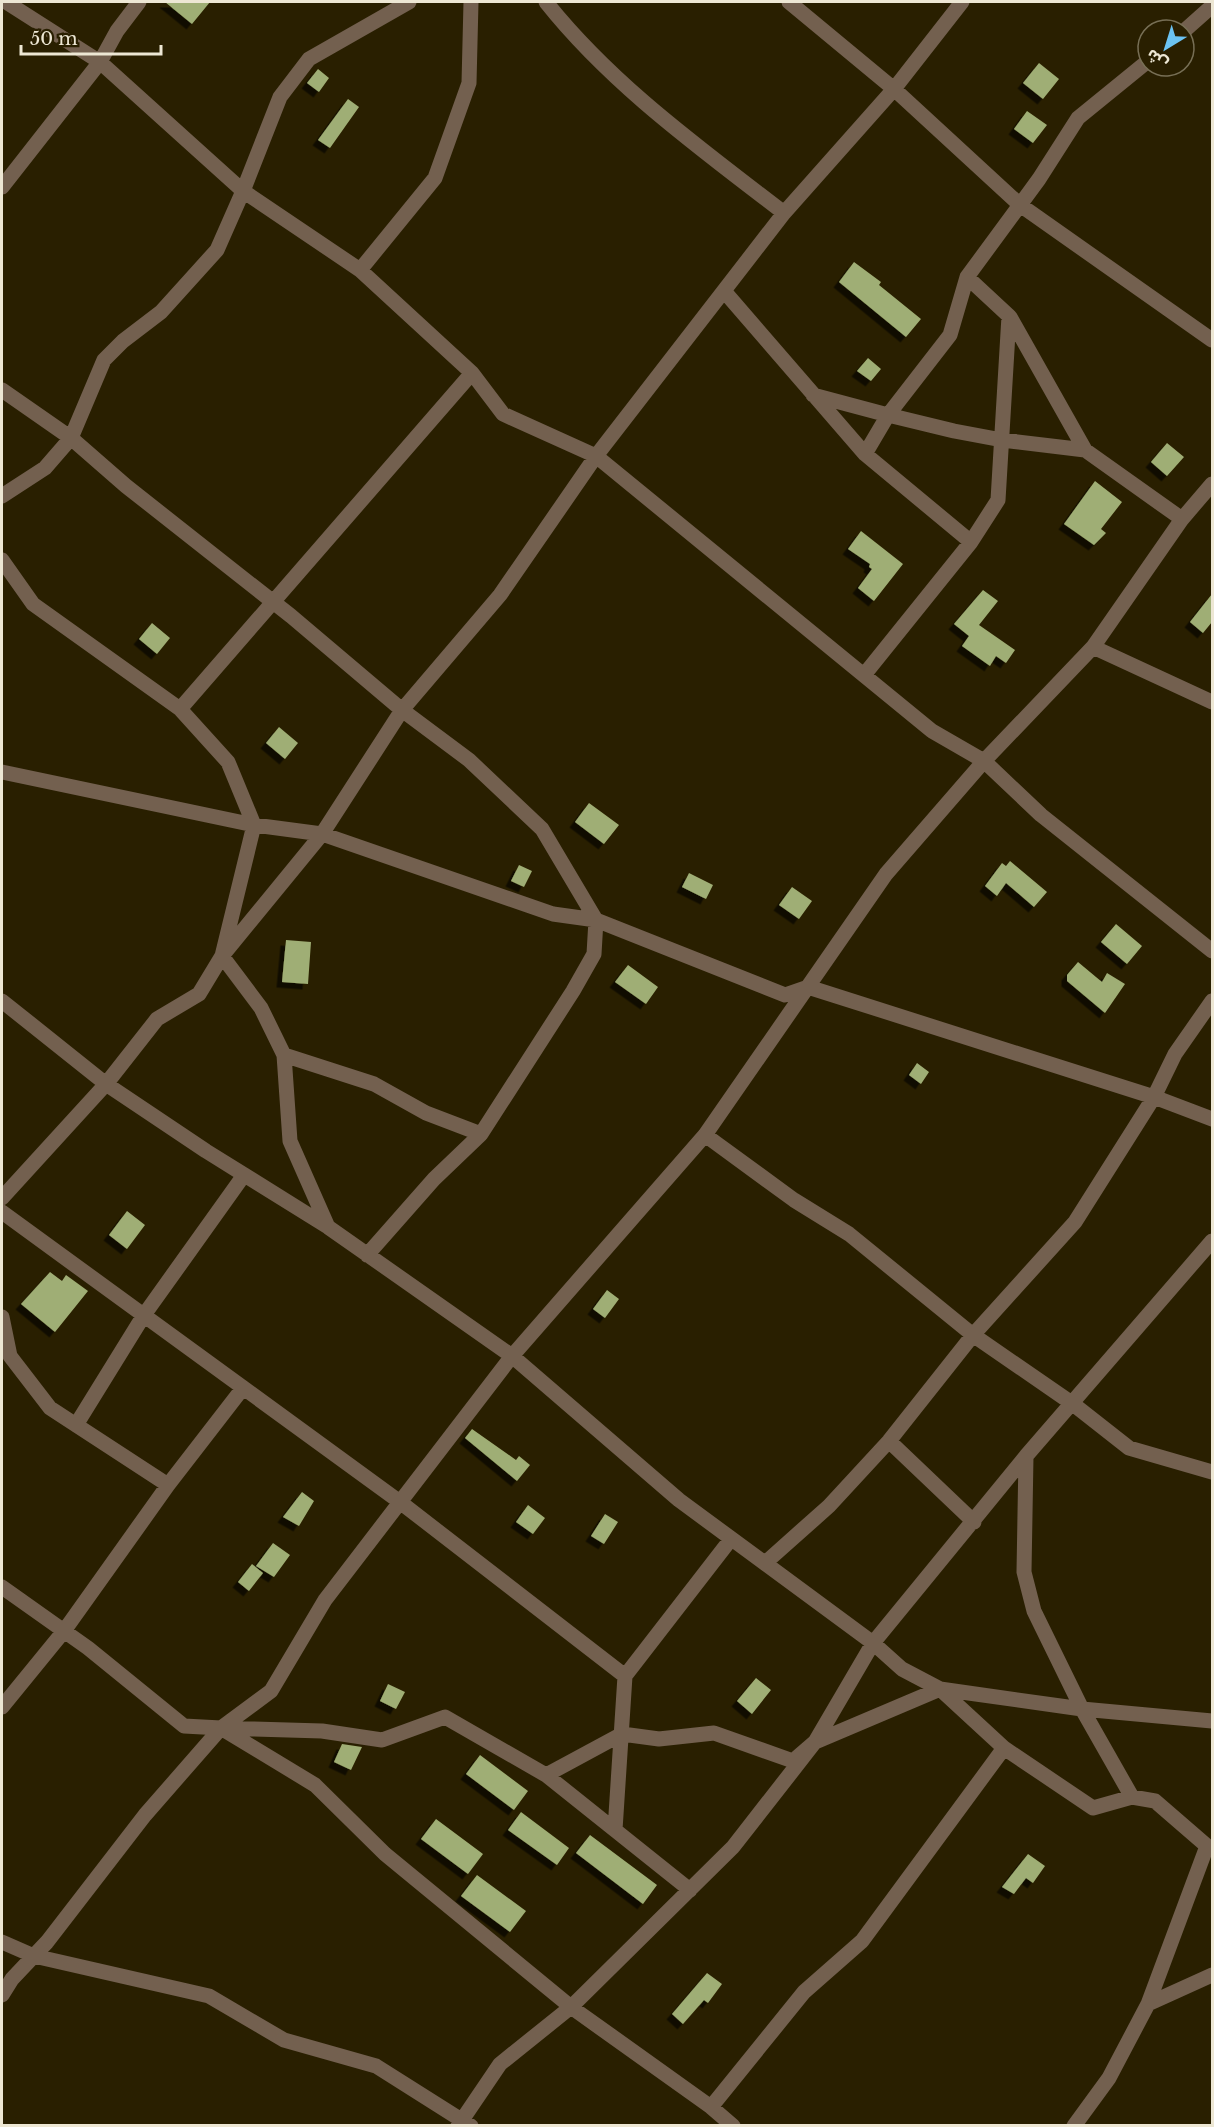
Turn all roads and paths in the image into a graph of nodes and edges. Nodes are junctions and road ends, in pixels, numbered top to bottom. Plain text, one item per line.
1 (6, 2) edge
2 (139, 2) edge
3 (409, 2) edge
4 (471, 2) edge
5 (546, 2) edge
6 (789, 2) edge
7 (962, 2) edge
8 (1212, 6) edge
9 (1196, 20) edge
10 (100, 62) junction
11 (1136, 71) edge
12 (894, 89) junction
13 (2, 187) edge
14 (243, 191) junction
15 (1020, 205) junction
16 (784, 213) junction
17 (360, 270) junction
18 (967, 277) junction
19 (724, 291) junction
20 (1009, 316) junction
21 (1212, 340) edge
22 (472, 373) junction
23 (2, 390) edge
24 (813, 395) junction
25 (888, 415) junction
26 (71, 438) junction
27 (1002, 440) junction
28 (1085, 450) junction
29 (865, 454) junction
30 (596, 456) junction
31 (1212, 484) edge
32 (2, 496) edge
33 (1182, 519) junction
34 (971, 542) junction
35 (2, 560) edge
36 (273, 602) junction
37 (1093, 647) junction
38 (864, 675) junction
39 (1212, 702) edge
40 (180, 709) junction
41 (402, 710) junction
42 (984, 762) junction
43 (2, 772) edge
44 (254, 825) junction
45 (322, 834) junction
46 (596, 920) junction
47 (1212, 951) edge
48 (222, 956) junction
49 (808, 987) junction
50 (2, 1001) edge
51 (1212, 1001) edge
52 (284, 1054) junction
53 (106, 1084) junction
54 (1154, 1098) junction
55 (1212, 1119) edge
56 (481, 1134) junction
57 (705, 1135) junction
58 (244, 1175) junction
59 (2, 1198) edge
60 (2, 1212) edge
61 (328, 1227) junction
62 (1212, 1241) edge
63 (367, 1255) junction
64 (144, 1316) junction
65 (2, 1317) edge
66 (973, 1335) junction
67 (512, 1356) junction
68 (243, 1388) junction
69 (1073, 1404) junction
70 (76, 1425) junction
71 (889, 1441) junction
72 (1026, 1456) junction
73 (1212, 1472) edge
74 (168, 1485) junction
75 (400, 1502) junction
76 (974, 1522) junction
77 (731, 1539) junction
78 (765, 1563) junction
79 (2, 1587) edge
80 (64, 1631) junction
81 (873, 1643) junction
82 (625, 1676) junction
83 (940, 1689) junction
84 (2, 1707) edge
85 (1083, 1709) junction
86 (1212, 1721) edge
87 (221, 1728) junction
88 (622, 1734) junction
89 (815, 1742) junction
90 (1004, 1748) junction
91 (546, 1775) junction
92 (1132, 1797) junction
93 (615, 1830) junction
94 (1210, 1847) edge
95 (690, 1890) junction
96 (2, 1942) edge
97 (34, 1956) junction
98 (1212, 1975) edge
99 (2, 1995) edge
100 (1148, 2004) junction
101 (571, 2007) junction
102 (711, 2107) junction
103 (464, 2123) edge
104 (733, 2126) edge
105 (1074, 2126) edge

1 - 10 street
2 - 10 street
3 - 14 street
4 - 17 street
5 - 16 street
6 - 12 street
7 - 12 street
8 - 9 street
10 - 13 street
10 - 14 street
11 - 15 street
12 - 15 street
12 - 16 street
14 - 17 street
14 - 26 street
15 - 18 street
15 - 21 street
16 - 19 street
17 - 22 street
18 - 20 street
18 - 25 street
19 - 24 street
19 - 30 street
20 - 27 street
20 - 28 street
22 - 30 street
22 - 36 street
23 - 26 street
24 - 25 street
24 - 29 street
25 - 27 street
25 - 29 street
26 - 32 street
26 - 36 street
27 - 28 street
27 - 34 street
28 - 33 street
29 - 34 street
30 - 38 street
30 - 41 street
31 - 33 street
33 - 37 street
34 - 38 street
35 - 40 street
36 - 40 street
36 - 41 street
37 - 39 street
37 - 42 street
38 - 42 street
40 - 44 street
41 - 45 street
41 - 46 street
42 - 47 street
42 - 49 street
43 - 44 street
44 - 45 street
44 - 48 street
45 - 46 street
45 - 48 street
46 - 49 street
46 - 56 street
48 - 52 street
48 - 53 street
49 - 54 street
49 - 57 street
50 - 53 street
51 - 54 street
52 - 56 street
52 - 61 street
53 - 58 street
53 - 59 street
54 - 55 street
54 - 66 street
56 - 63 street
57 - 66 street
57 - 67 street
58 - 61 street
58 - 64 street
60 - 64 street
61 - 63 street
62 - 69 street
63 - 67 street
64 - 68 street
64 - 70 street
65 - 70 street
66 - 69 street
66 - 71 street
67 - 75 street
67 - 77 street
68 - 74 street
68 - 75 street
69 - 72 street
69 - 73 street
70 - 74 street
71 - 76 street
71 - 78 street
72 - 76 street
72 - 85 street
74 - 80 street
75 - 82 street
75 - 87 street
76 - 81 street
77 - 78 street
77 - 82 street
78 - 81 street
79 - 80 street
80 - 84 street
80 - 87 street
81 - 83 street
81 - 89 street
82 - 88 street
83 - 85 street
83 - 89 street
83 - 90 street
85 - 86 street
85 - 92 street
87 - 91 street
87 - 97 street
87 - 101 street
88 - 89 street
88 - 91 street
88 - 93 street
89 - 95 street
90 - 92 street
90 - 102 street
91 - 93 street
92 - 94 street
93 - 95 street
94 - 100 street
95 - 101 street
96 - 97 street
97 - 99 street
97 - 103 street
98 - 100 street
100 - 105 street
101 - 102 street
101 - 103 street
102 - 104 street

